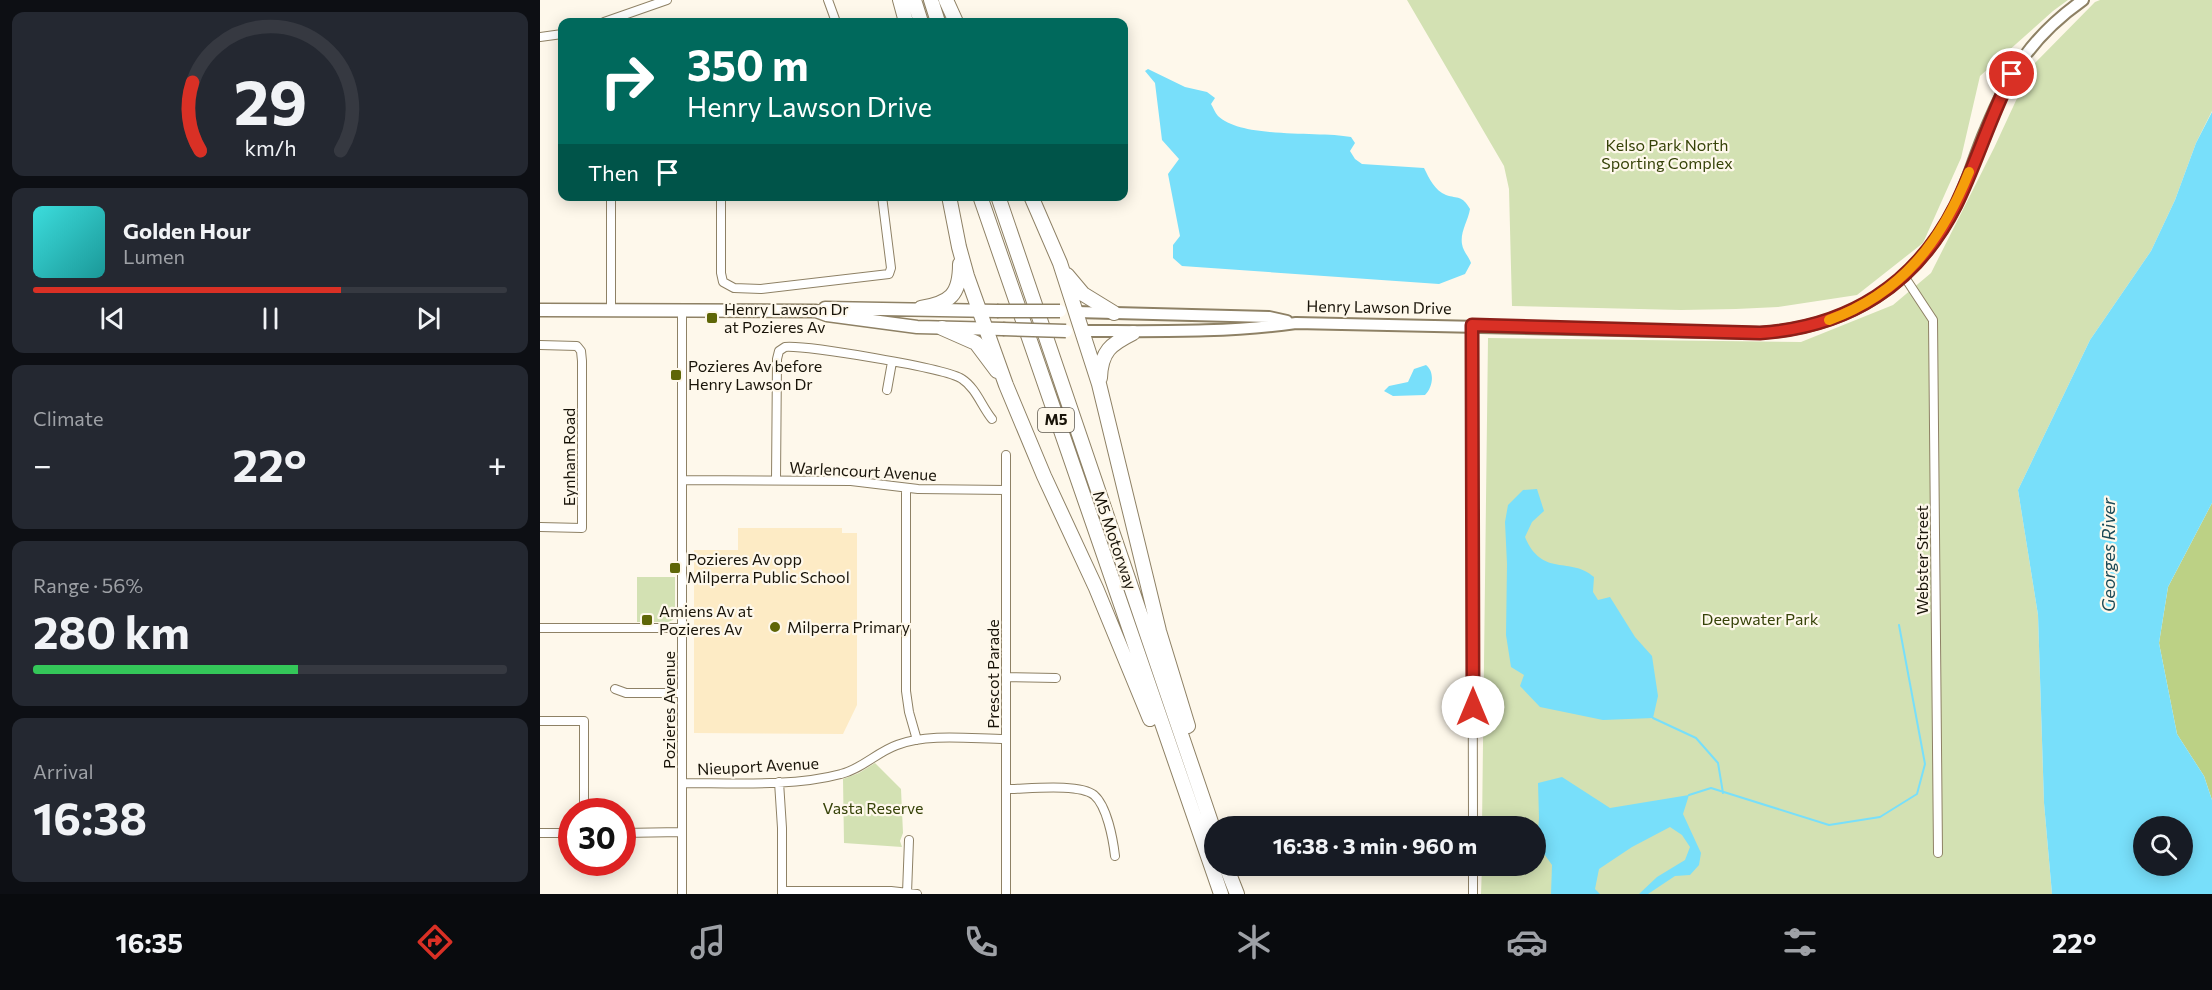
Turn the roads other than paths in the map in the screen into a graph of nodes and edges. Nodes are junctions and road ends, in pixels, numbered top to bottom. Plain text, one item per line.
1 (667, 0) edge
2 (828, 0) edge
3 (900, 0) edge
4 (914, 0) edge
5 (931, 0) edge
6 (946, 0) edge
7 (2083, 0) edge
8 (615, 18) edge
9 (835, 18) edge
10 (905, 18) edge
11 (920, 18) edge
12 (937, 18) edge
13 (954, 18) edge
14 (558, 35) edge
15 (540, 37) edge
16 (611, 201) edge
17 (721, 201) edge
18 (883, 201) edge
19 (950, 201) edge
20 (982, 201) edge
21 (1000, 201) edge
22 (1033, 201) edge
23 (958, 247) junction
24 (1060, 263) junction
25 (1904, 276) junction
26 (921, 308) junction
27 (682, 309) junction
28 (540, 310) edge
29 (611, 310) junction
30 (979, 310) junction
31 (816, 311) junction
32 (1076, 312) junction
33 (1114, 313) junction
34 (1296, 323) junction
35 (1472, 325) junction
36 (942, 328) junction
37 (986, 329) junction
38 (1084, 332) junction
39 (1133, 333) junction
40 (540, 345) edge
41 (892, 362) junction
42 (1099, 384) junction
43 (1006, 385) junction
44 (887, 390) dead end
45 (992, 419) dead end
46 (1006, 455) dead end
47 (683, 480) junction
48 (776, 480) junction
49 (906, 488) junction
50 (1006, 490) junction
51 (540, 527) edge
52 (540, 628) edge
53 (682, 628) junction
54 (1006, 677) junction
55 (1056, 678) dead end
56 (615, 689) dead end
57 (682, 693) junction
58 (540, 721) edge
59 (1006, 739) junction
60 (917, 740) junction
61 (779, 782) junction
62 (682, 783) junction
63 (1006, 789) junction
64 (584, 798) edge
65 (1209, 816) edge
66 (1213, 816) edge
67 (1473, 816) edge
68 (682, 832) junction
69 (540, 833) edge
70 (558, 833) edge
71 (636, 833) edge
72 (909, 840) dead end
73 (1203, 846) junction
74 (1938, 853) dead end
75 (1116, 856) dead end
76 (1230, 876) edge
77 (1473, 876) edge
78 (907, 892) junction
79 (782, 893) edge
80 (682, 894) edge
81 (917, 894) edge
82 (1006, 894) edge
83 (1221, 894) edge
84 (1237, 894) edge
85 (1473, 894) edge

1 - 8 street
2 - 9 street
3 - 10 highway
4 - 11 highway
5 - 12 highway
6 - 13 highway
7 - 25 main road, Henry Lawson Drive
14 - 15 street
16 - 29 street
17 - 18 street
19 - 23 highway
20 - 73 highway, M5 Motorway / M5
21 - 65 highway, M5 Motorway / M5
22 - 24 highway
23 - 26 highway
23 - 30 highway
24 - 32 highway
24 - 33 highway
25 - 35 main road, Henry Lawson Drive
25 - 74 street, Webster Street
26 - 30 main road, Henry Lawson Drive
26 - 31 main road, Henry Lawson Drive
27 - 29 main road, Henry Lawson Drive
27 - 31 main road, Henry Lawson Drive
27 - 47 street, Pozieres Avenue
28 - 29 main road, Henry Lawson Drive
30 - 32 main road, Henry Lawson Drive, bridge
30 - 37 highway
31 - 36 main road, Henry Lawson Drive
32 - 33 main road, Henry Lawson Drive
32 - 38 highway
33 - 34 main road, Henry Lawson Drive
34 - 35 main road, Henry Lawson Drive
34 - 39 main road, Henry Lawson Drive
35 - 67 street
36 - 37 main road, Henry Lawson Drive
36 - 43 highway
37 - 38 main road, Henry Lawson Drive, bridge
37 - 43 highway
38 - 39 main road, Henry Lawson Drive
38 - 42 highway
39 - 42 highway
40 - 51 street, Eynham Road
41 - 44 street
41 - 45 street
41 - 48 street
42 - 66 highway
43 - 73 highway
46 - 50 street, Prescot Parade
47 - 48 street, Warlencourt Avenue
47 - 53 street, Pozieres Avenue
48 - 49 street, Warlencourt Avenue
49 - 50 street, Warlencourt Avenue
49 - 60 street
50 - 54 street, Prescot Parade
52 - 53 street
53 - 57 street, Pozieres Avenue
54 - 55 street
54 - 59 street, Prescot Parade
56 - 57 street
57 - 62 street, Pozieres Avenue
58 - 64 street
59 - 60 street, Nieuport Avenue
59 - 63 street, Prescot Parade
60 - 61 street, Nieuport Avenue
61 - 62 street, Nieuport Avenue
61 - 79 street
62 - 68 street, Pozieres Avenue
63 - 75 street
63 - 82 street, Prescot Parade
68 - 71 street
68 - 80 street, Pozieres Avenue
69 - 70 street
72 - 78 street
73 - 83 highway, M5 Motorway / M5
76 - 84 highway
77 - 85 street
78 - 79 street
78 - 81 street

